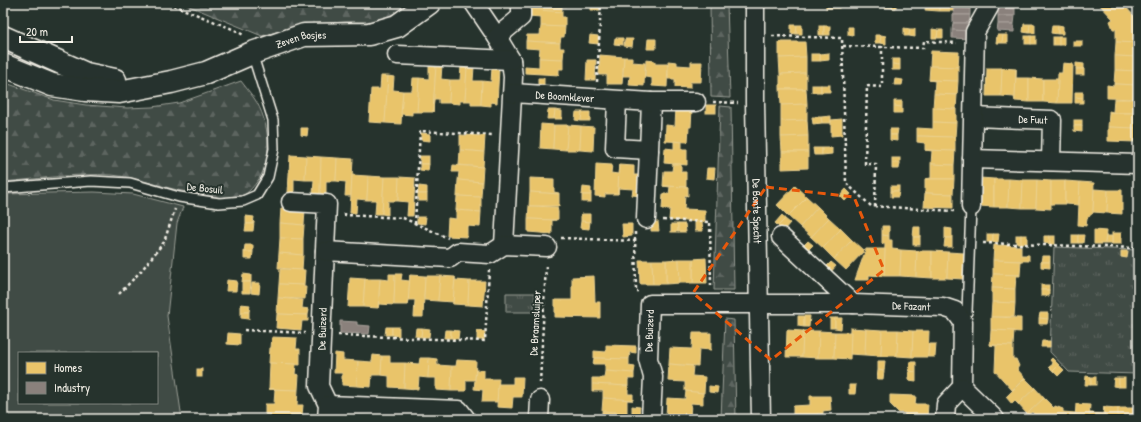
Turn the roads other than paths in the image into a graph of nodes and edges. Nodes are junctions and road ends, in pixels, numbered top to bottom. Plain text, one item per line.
1 (429, 3) edge
2 (474, 3) edge
3 (521, 3) edge
4 (755, 3) edge
5 (990, 3) edge
6 (3, 37) edge
7 (497, 37) junction
8 (252, 53) junction
9 (397, 55) dead end
10 (511, 60) junction
11 (3, 65) edge
12 (171, 82) junction
13 (513, 93) junction
14 (617, 100) junction
15 (651, 102) junction
16 (696, 102) road end
17 (974, 117) junction
18 (649, 150) junction
19 (972, 159) junction
20 (1051, 161) junction
21 (1138, 164) edge
22 (3, 188) edge
23 (291, 202) dead end
24 (971, 209) joint
25 (646, 219) road end
26 (781, 237) dead end
27 (547, 247) road end
28 (497, 249) junction
29 (325, 251) junction
30 (853, 304) junction
31 (759, 305) junction
32 (963, 322) junction
33 (962, 387) junction
34 (540, 400) road end
35 (328, 412) edge
36 (396, 413) edge
37 (466, 419) edge
38 (539, 419) edge
39 (651, 419) edge
40 (761, 419) edge
41 (945, 419) edge
42 (996, 419) edge

1 - 8 street, Zeven Bosjes
2 - 7 street
3 - 7 street
4 - 31 street, De Bonte Specht
5 - 17 street
6 - 12 street, Zeven Bosjes
7 - 10 street
8 - 12 street, Zeven Bosjes
8 - 22 lane, De Bosuil
9 - 10 street
10 - 13 street
11 - 12 street, Zeven Bosjes
13 - 14 street, De Boomklever
13 - 28 street
14 - 15 street, De Boomklever
14 - 18 street
15 - 16 street, De Boomklever
15 - 18 street
17 - 19 street
17 - 20 street, De Fuut
18 - 25 street
19 - 20 street
19 - 24 street
20 - 21 street
23 - 29 street, De Buizerd
24 - 32 lane
26 - 30 street
27 - 28 street
28 - 29 street
29 - 35 street, De Buizerd
30 - 31 street, De Fazant
30 - 32 street, De Fazant
31 - 39 street, De Buizerd
31 - 40 street, De Bonte Specht
32 - 33 street
33 - 41 street
33 - 42 street
34 - 38 street
35 - 36 street, De Buizerd
36 - 37 street, De Buizerd

